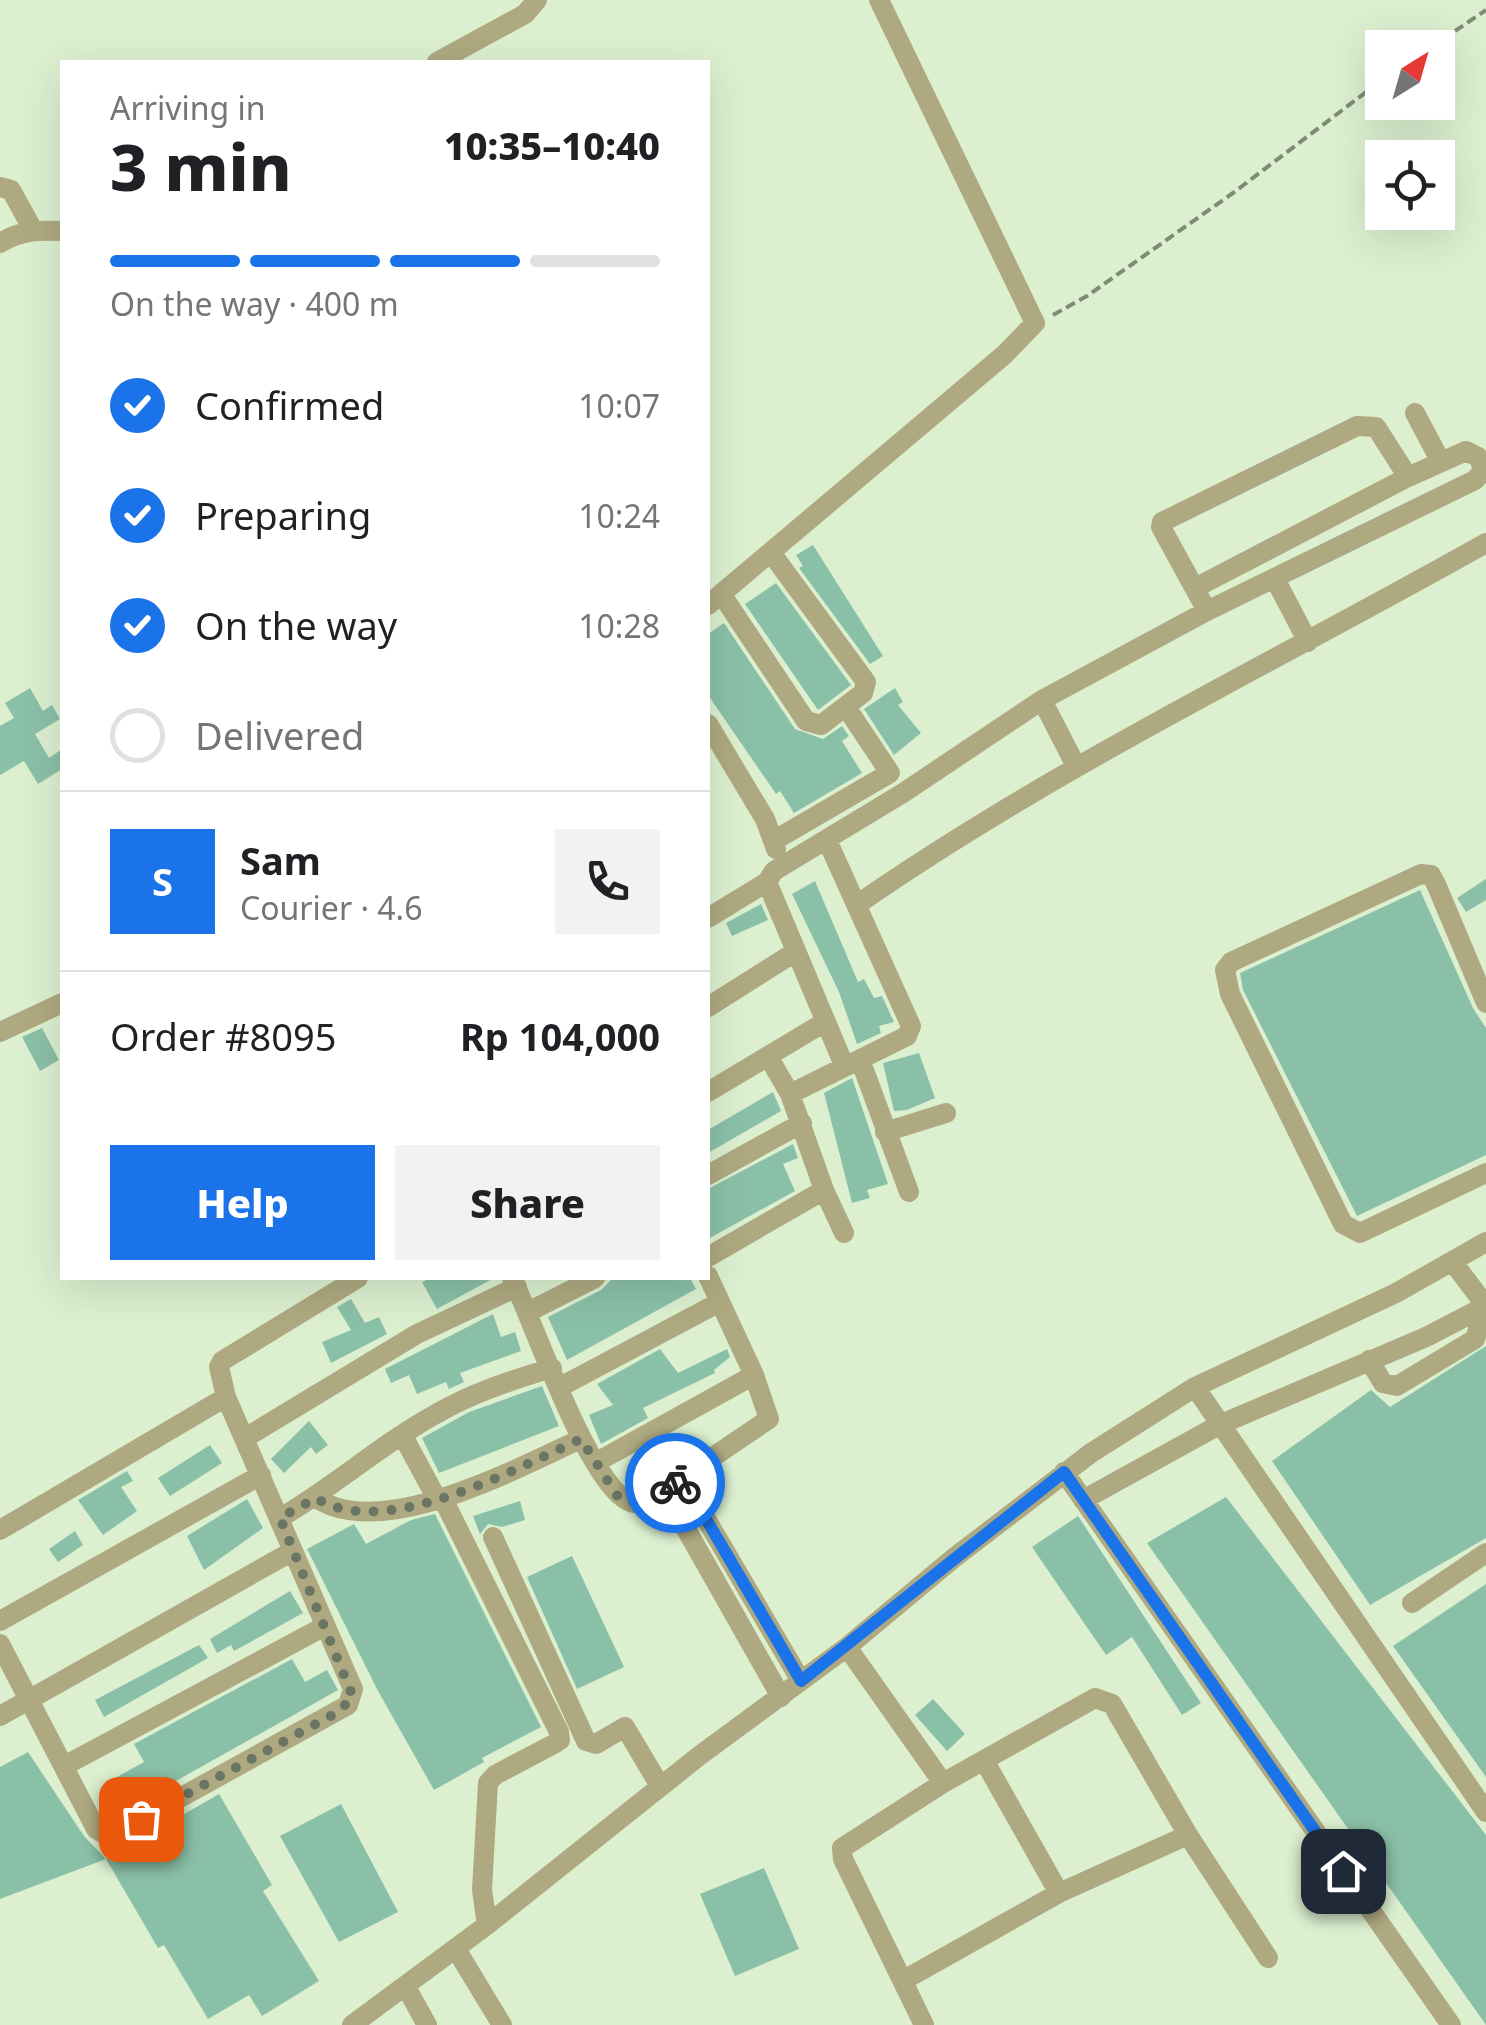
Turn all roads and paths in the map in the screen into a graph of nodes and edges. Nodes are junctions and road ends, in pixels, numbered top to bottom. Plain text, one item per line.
1 (537, 0) edge
2 (879, 0) edge
3 (1486, 10) edge
4 (1455, 31) edge
5 (440, 60) edge
6 (1365, 92) edge
7 (0, 187) edge
8 (33, 230) junction
9 (60, 230) edge
10 (0, 243) edge
11 (1035, 323) junction
12 (1415, 414) dead end
13 (1441, 462) junction
14 (1408, 477) junction
15 (1486, 543) edge
16 (772, 554) junction
17 (1274, 579) junction
18 (1195, 588) junction
19 (715, 600) edge
20 (1207, 611) junction
21 (1308, 642) junction
22 (1042, 700) junction
23 (846, 707) junction
24 (710, 727) edge
25 (1076, 766) junction
26 (775, 840) junction
27 (827, 840) junction
28 (771, 877) junction
29 (858, 904) junction
30 (710, 917) edge
31 (795, 952) junction
32 (60, 1003) edge
33 (1486, 1003) edge
34 (710, 1006) edge
35 (824, 1022) junction
36 (0, 1032) edge
37 (770, 1058) junction
38 (852, 1063) junction
39 (710, 1091) edge
40 (790, 1094) junction
41 (946, 1112) dead end
42 (802, 1123) junction
43 (885, 1132) junction
44 (1486, 1173) edge
45 (710, 1174) edge
46 (824, 1190) junction
47 (910, 1192) dead end
48 (844, 1233) dead end
49 (1486, 1242) edge
50 (710, 1256) edge
51 (1452, 1261) junction
52 (355, 1280) edge
53 (591, 1280) edge
54 (709, 1280) edge
55 (514, 1282) edge
56 (718, 1303) junction
57 (1486, 1306) edge
58 (528, 1312) junction
59 (1369, 1360) junction
60 (754, 1375) junction
61 (556, 1377) junction
62 (1194, 1388) junction
63 (226, 1397) junction
64 (1219, 1425) junction
65 (403, 1436) junction
66 (244, 1438) junction
67 (581, 1439) junction
68 (594, 1463) junction
69 (1064, 1472) junction
70 (261, 1475) junction
71 (682, 1478) junction
72 (664, 1490) junction
73 (316, 1498) junction
74 (440, 1500) junction
75 (1084, 1500) junction
76 (280, 1518) junction
77 (0, 1530) edge
78 (493, 1537) dead end
79 (291, 1552) junction
80 (1486, 1553) edge
81 (739, 1578) junction
82 (718, 1589) junction
83 (1412, 1603) dead end
84 (0, 1621) edge
85 (325, 1626) junction
86 (0, 1644) edge
87 (847, 1647) junction
88 (801, 1681) junction
89 (781, 1696) junction
90 (27, 1700) junction
91 (0, 1716) edge
92 (985, 1762) junction
93 (64, 1766) junction
94 (943, 1783) junction
95 (660, 1786) junction
96 (1486, 1812) edge
97 (1188, 1835) junction
98 (1059, 1892) junction
99 (487, 1925) junction
100 (456, 1949) junction
101 (1268, 1958) dead end
102 (904, 1980) junction
103 (406, 1987) junction
104 (352, 2025) edge
105 (426, 2025) edge
106 (502, 2025) edge
107 (924, 2025) edge
108 (1451, 2025) edge

1 - 5 street
2 - 11 street
3 - 4 path
6 - 11 path
7 - 8 street
8 - 9 street
8 - 10 street
11 - 16 street
12 - 13 street
13 - 14 street
13 - 17 street
14 - 18 street
14 - 18 street
15 - 21 street
16 - 19 street
16 - 23 street
17 - 20 street
17 - 21 street
18 - 20 street
19 - 23 street
20 - 22 street
21 - 25 street
22 - 25 street
22 - 27 street
23 - 26 street
24 - 26 street
25 - 29 street
26 - 28 street
27 - 28 street
27 - 29 street
28 - 30 street
28 - 31 street
29 - 38 street
31 - 34 street
31 - 35 street
32 - 36 street
33 - 44 street
35 - 37 street
35 - 38 street
37 - 39 street
37 - 40 street
38 - 40 street
38 - 43 street
40 - 42 street
41 - 43 street
42 - 45 street
42 - 46 street
43 - 47 street
46 - 48 street
46 - 50 street
49 - 51 street
51 - 57 street
51 - 62 street
52 - 63 street
53 - 58 street
54 - 56 street
55 - 58 street
55 - 66 street
56 - 60 street
56 - 61 street
57 - 59 street
57 - 59 street
58 - 61 street
59 - 64 street
60 - 68 street
60 - 71 street
61 - 65 street
61 - 67 street
62 - 64 street
62 - 69 street
63 - 66 street
63 - 77 street
64 - 75 street
64 - 96 street
65 - 73 street
65 - 74 street
66 - 70 street
67 - 68 street
67 - 74 street
68 - 72 street
69 - 75 street
69 - 87 street
70 - 76 street
70 - 84 street
71 - 72 street
71 - 81 street
72 - 82 street
73 - 74 street
73 - 76 street
74 - 99 street
75 - 108 street
76 - 79 street
78 - 95 street
79 - 85 street
79 - 90 street
80 - 83 street
81 - 82 street
81 - 88 street
82 - 89 street
85 - 93 street
85 - 93 street
86 - 90 street
87 - 88 street
87 - 94 street
88 - 89 street
89 - 95 street
90 - 91 street
90 - 93 street
92 - 94 street
92 - 97 street
92 - 98 street
94 - 102 street
95 - 99 street
97 - 98 street
97 - 101 street
98 - 102 street
99 - 100 street
100 - 103 street
100 - 106 street
102 - 107 street
103 - 104 street
103 - 105 street

